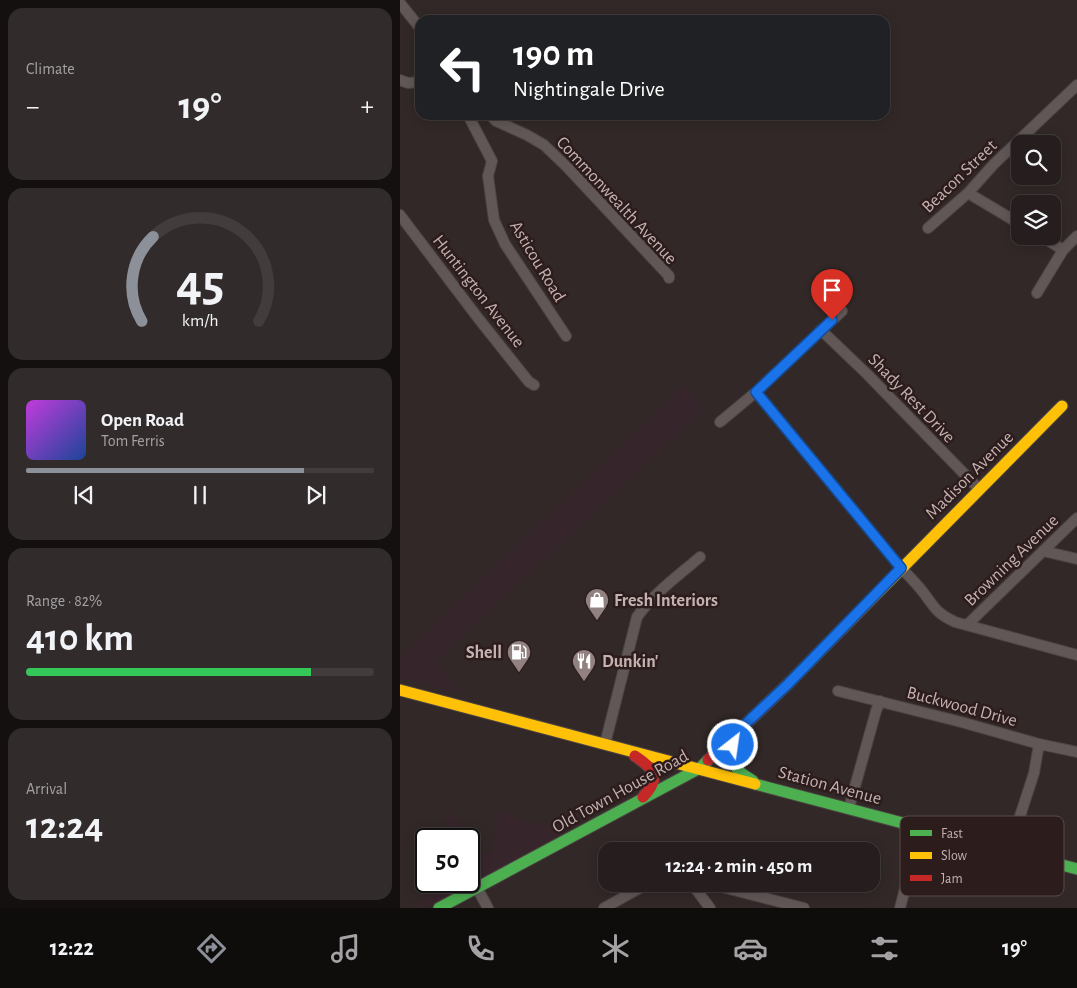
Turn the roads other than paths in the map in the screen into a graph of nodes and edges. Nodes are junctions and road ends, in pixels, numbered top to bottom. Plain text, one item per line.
1 (400, 2) edge
2 (415, 22) edge
3 (400, 80) edge
4 (415, 83) edge
5 (1077, 85) edge
6 (471, 120) edge
7 (495, 120) edge
8 (968, 193) junction
9 (400, 215) edge
10 (1011, 219) edge
11 (928, 228) dead end
12 (1077, 236) edge
13 (1055, 245) edge
14 (1064, 250) junction
15 (669, 278) dead end
16 (1037, 293) dead end
17 (842, 311) dead end
18 (821, 330) junction
19 (566, 336) dead end
20 (534, 386) dead end
21 (756, 392) junction
22 (1062, 406) dead end
23 (720, 422) dead end
24 (979, 489) junction
25 (1077, 518) edge
26 (1043, 551) junction
27 (700, 557) dead end
28 (1077, 559) edge
29 (901, 568) junction
30 (967, 625) junction
31 (1077, 655) edge
32 (400, 690) edge
33 (838, 691) dead end
34 (880, 701) junction
35 (739, 730) junction
36 (605, 744) junction
37 (1039, 744) junction
38 (626, 750) junction
39 (1077, 752) edge
40 (700, 768) junction
41 (758, 784) junction
42 (640, 801) junction
43 (849, 808) junction
44 (1020, 816) edge
45 (900, 822) edge
46 (1064, 865) edge
47 (1077, 869) edge
48 (480, 886) edge
49 (633, 892) edge
50 (698, 892) edge
51 (741, 892) edge
52 (468, 893) edge
53 (480, 893) edge
54 (439, 908) edge
55 (488, 908) edge
56 (604, 908) edge
57 (710, 908) edge
58 (804, 908) edge

1 - 2 street
3 - 4 street
5 - 8 street, Beacon Street
6 - 19 street, Asticou Road
7 - 15 street, Commonwealth Avenue
8 - 10 street
8 - 11 street, Beacon Street
9 - 20 street, Huntington Avenue
12 - 14 street
13 - 14 street
14 - 16 street
17 - 18 street
18 - 21 street
18 - 24 street, Shady Rest Drive
21 - 23 street
21 - 29 street
22 - 24 main road, Madison Avenue
24 - 29 main road, Madison Avenue
25 - 26 street, Browning Avenue
26 - 28 street
26 - 30 street, Browning Avenue
27 - 36 street
29 - 30 street
29 - 35 main road, Old Town House Road
30 - 31 street
32 - 36 main road, Station Avenue
33 - 34 street, Buckwood Drive
34 - 37 street, Buckwood Drive
34 - 43 street
35 - 40 main road, Old Town House Road
35 - 41 main road
36 - 38 main road, Station Avenue
37 - 39 street, Buckwood Drive
37 - 44 street
38 - 40 main road, Station Avenue
38 - 42 main road
40 - 41 main road, Station Avenue
40 - 42 main road, Old Town House Road
41 - 43 main road, Station Avenue
42 - 48 main road, Old Town House Road
43 - 45 main road, Station Avenue
46 - 47 main road, Station Avenue
49 - 56 street
50 - 57 street
51 - 58 street
52 - 54 main road, Old Town House Road
53 - 55 street

